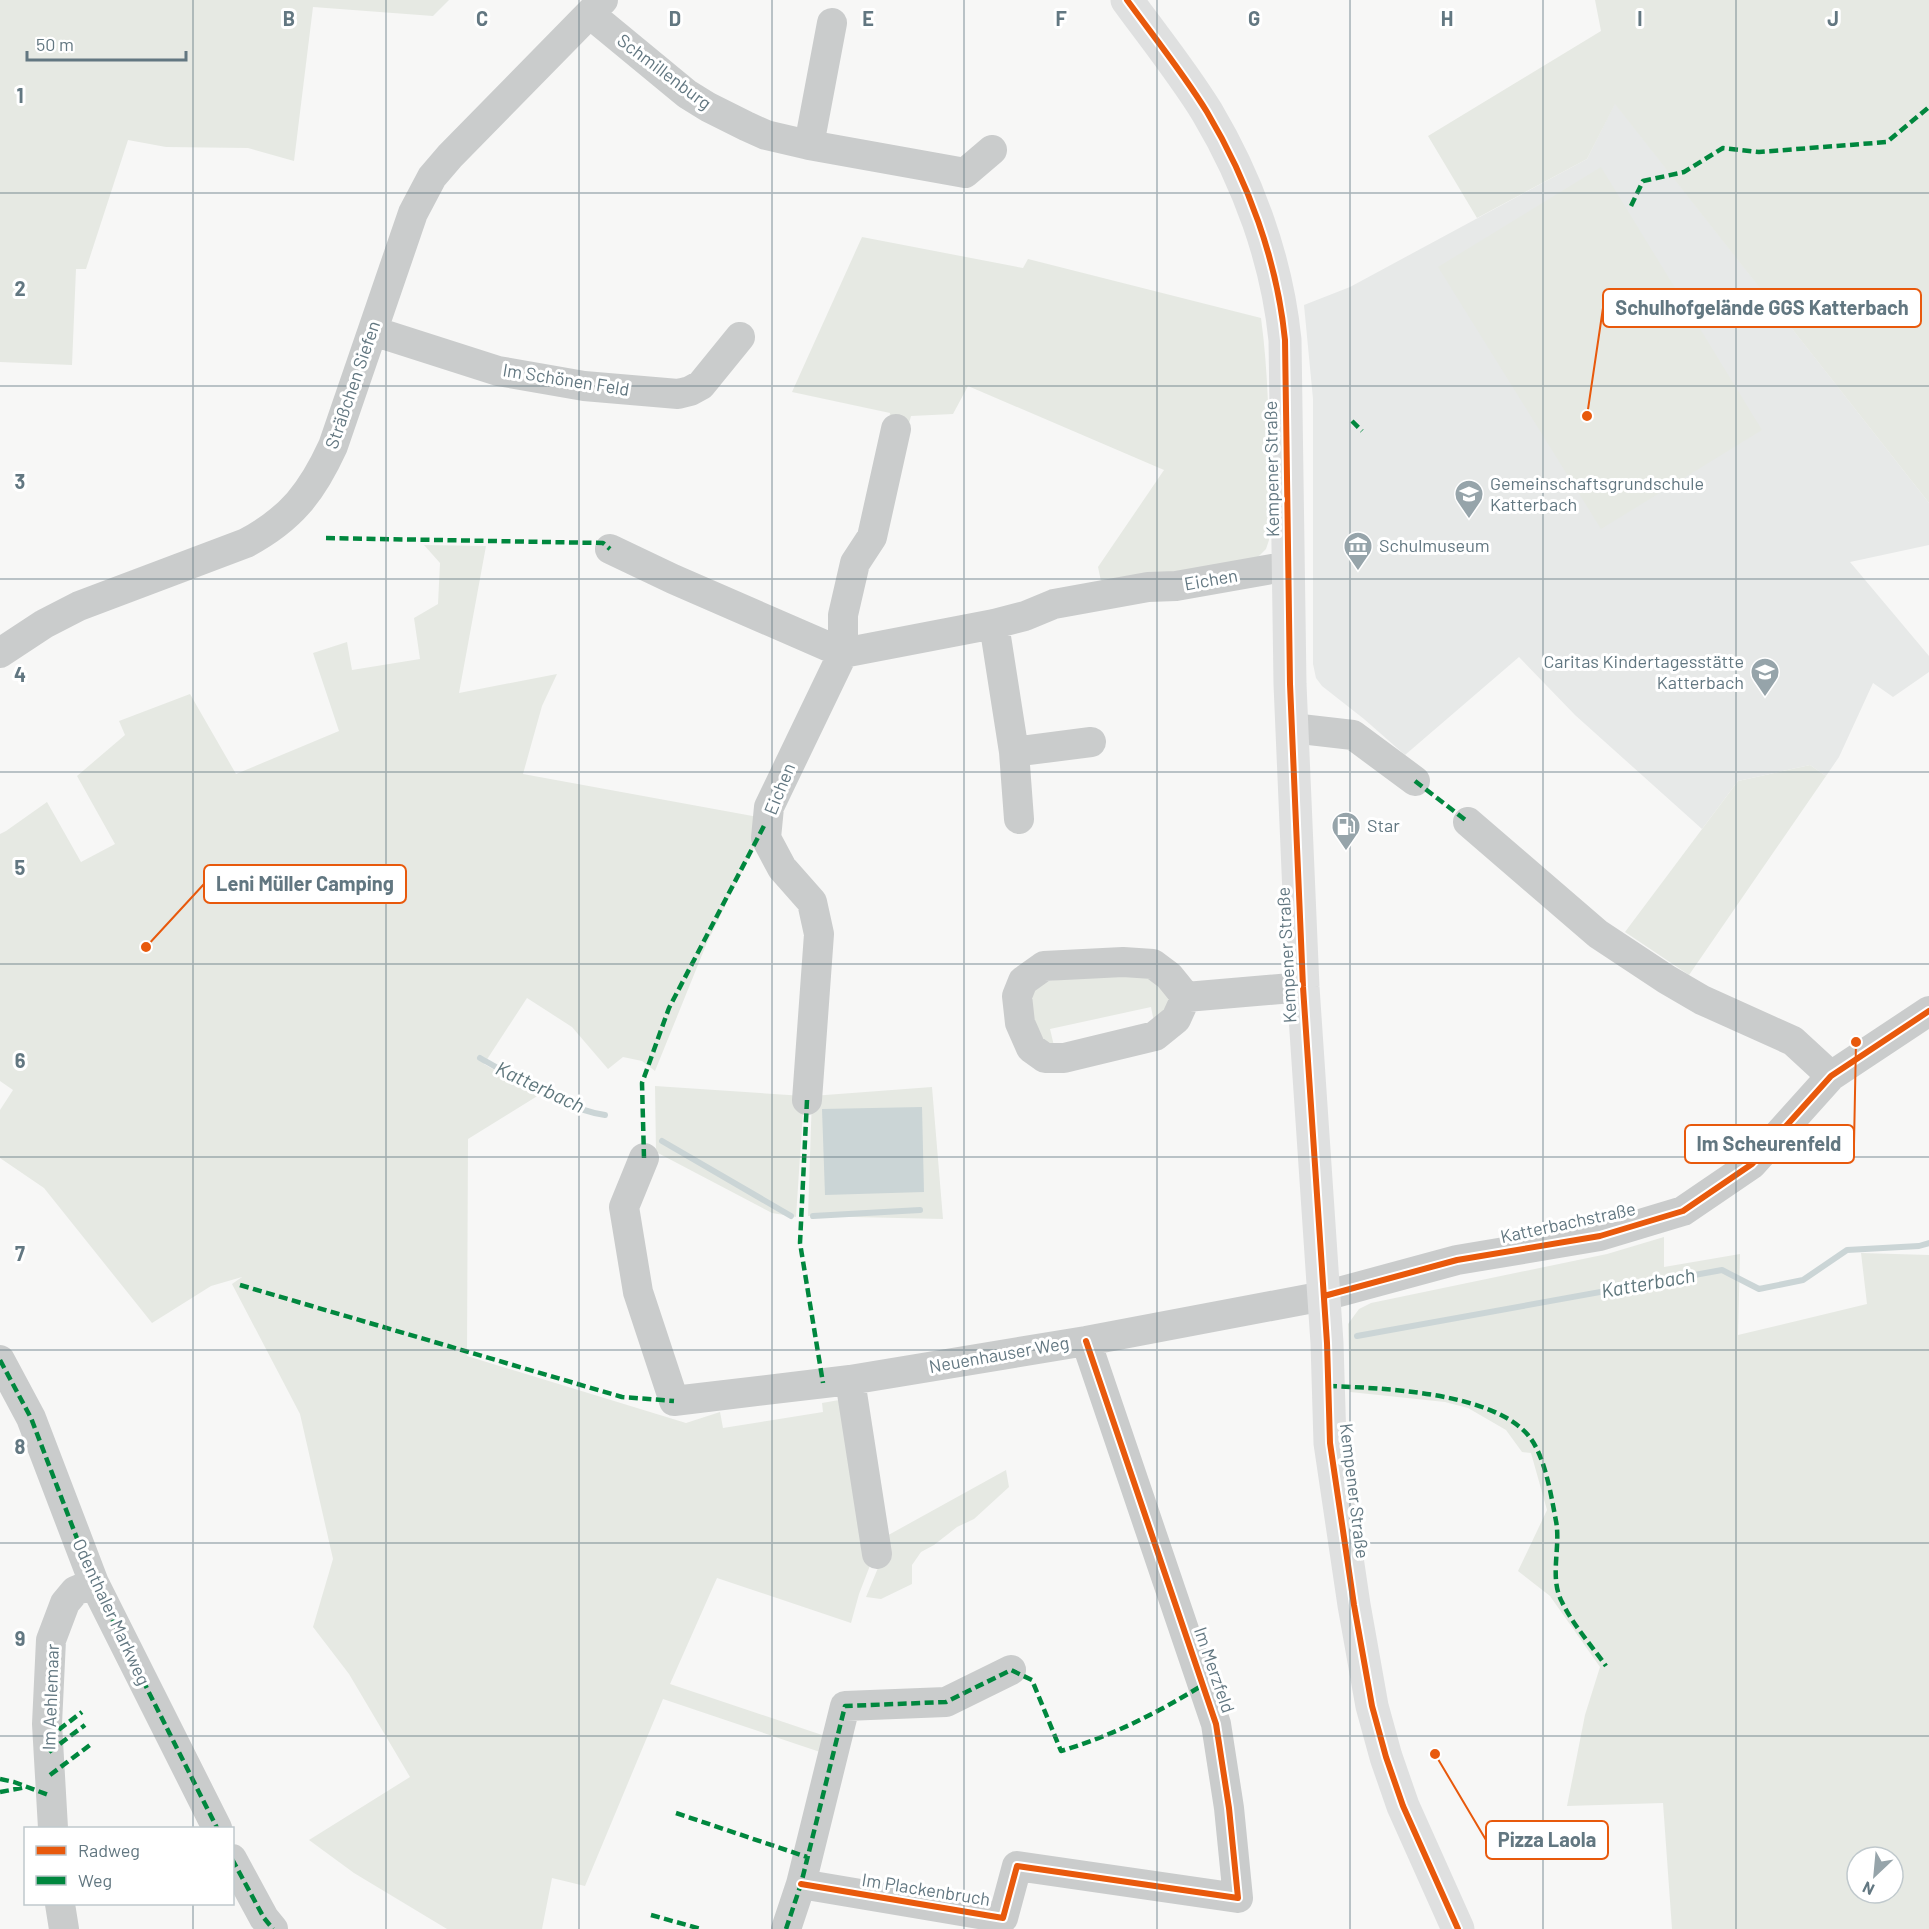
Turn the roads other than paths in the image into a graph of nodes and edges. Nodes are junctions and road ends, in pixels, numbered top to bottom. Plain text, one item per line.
1 (1127, 0) edge
2 (597, 7) edge
3 (832, 23) dead end
4 (809, 145) junction
5 (992, 150) dead end
6 (373, 331) junction
7 (741, 337) dead end
8 (896, 429) dead end
9 (610, 549) dead end
10 (1289, 566) junction
11 (994, 624) junction
12 (0, 653) edge
13 (843, 653) junction
14 (1292, 728) junction
15 (1091, 742) dead end
16 (1014, 752) junction
17 (1415, 781) dead end
18 (1019, 819) dead end
19 (1468, 822) dead end
20 (1303, 987) junction
21 (1186, 997) junction
22 (1929, 1011) edge
23 (1831, 1076) junction
24 (807, 1100) dead end
25 (644, 1158) dead end
26 (1324, 1296) junction
27 (1086, 1341) junction
28 (0, 1360) edge
29 (850, 1380) junction
30 (877, 1554) dead end
31 (94, 1583) junction
32 (1011, 1670) dead end
33 (53, 1827) edge
34 (216, 1827) edge
35 (234, 1863) edge
36 (1114, 1879) joint
37 (801, 1884) junction
38 (60, 1905) edge
39 (64, 1929) edge
40 (273, 1929) edge
41 (786, 1929) edge
42 (1458, 1929) edge

1 - 10 main road, Kempener Straße
2 - 4 street, Schmillenburg
2 - 6 street, Sträßchen Siefen
3 - 4 street
4 - 5 street, Schmillenburg
6 - 7 street, Im Schönen Feld
6 - 12 street, Sträßchen Siefen
8 - 13 street, Eichen
9 - 13 street
10 - 11 street, Eichen
10 - 14 main road, Kempener Straße
11 - 13 street, Eichen
11 - 16 street
13 - 24 street, Eichen
14 - 17 street
14 - 20 main road, Kempener Straße
15 - 16 street
16 - 18 street
19 - 23 street
20 - 21 street
20 - 26 main road, Kempener Straße
21 - 21 street
22 - 23 street, Katterbachstraße
23 - 26 street, Katterbachstraße
25 - 29 street, Neuenhauser Weg
26 - 27 street, Neuenhauser Weg
26 - 42 main road, Kempener Straße
27 - 29 street, Neuenhauser Weg
27 - 36 street, Im Merzfeld
28 - 31 street, Odenthaler Markweg
29 - 30 street
31 - 33 street, Im Aehlemaar
31 - 34 street, Odenthaler Markweg
32 - 37 street
35 - 40 street
36 - 37 street, Im Plackenbruch
37 - 41 street
38 - 39 street

